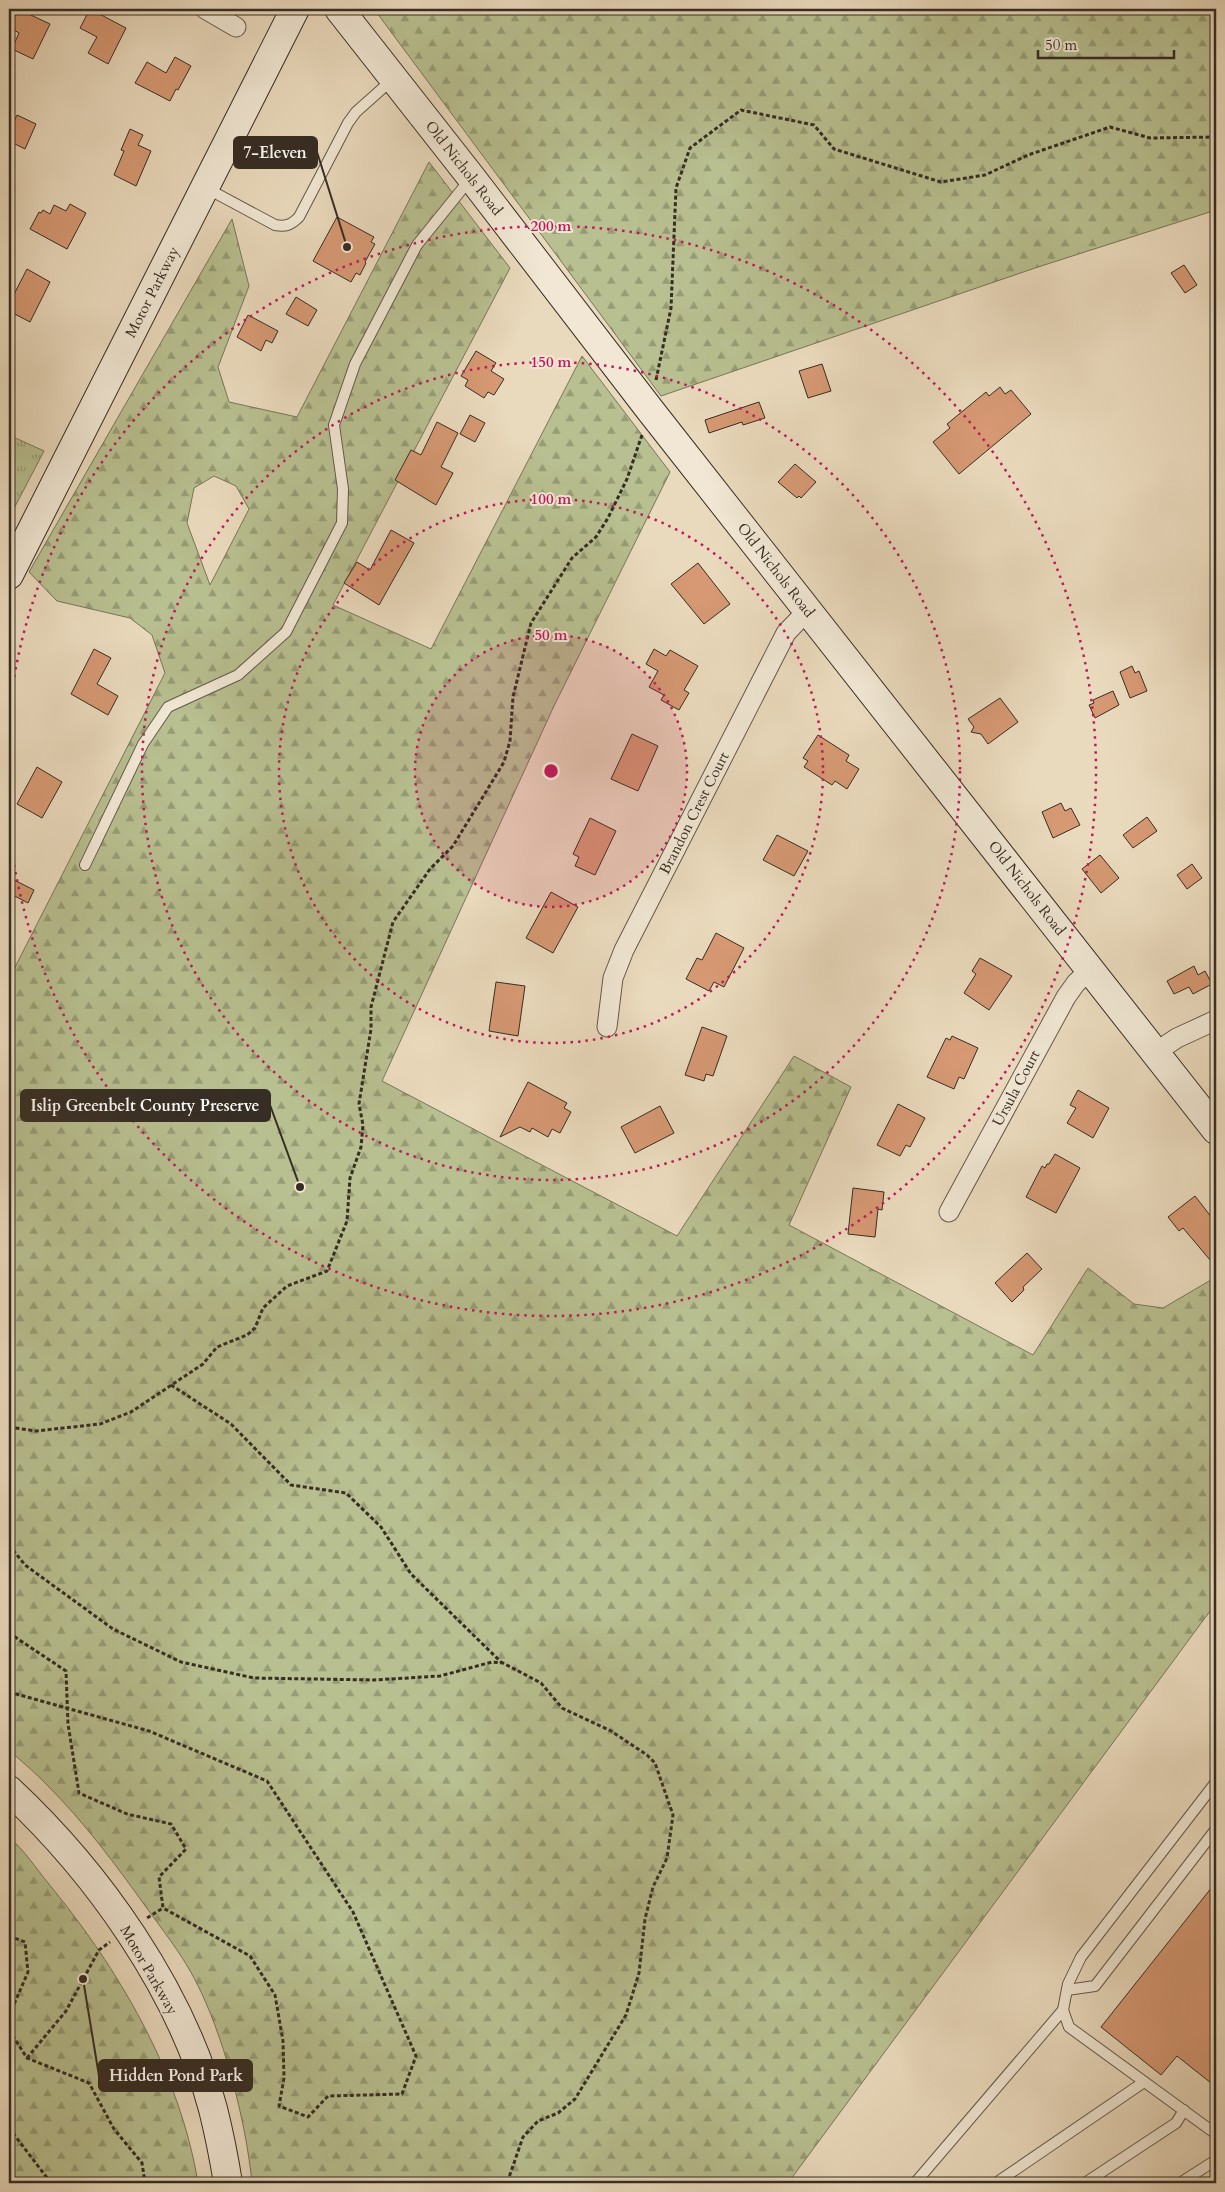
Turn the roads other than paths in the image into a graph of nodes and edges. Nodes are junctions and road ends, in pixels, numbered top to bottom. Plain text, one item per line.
1 (205, 9) edge
2 (295, 9) edge
3 (339, 9) edge
4 (236, 27) dead end
5 (394, 79) junction
6 (472, 177) junction
7 (205, 187) junction
8 (9, 575) edge
9 (808, 610) junction
10 (85, 865) dead end
11 (1091, 969) junction
12 (1216, 1020) edge
13 (606, 1028) dead end
14 (1156, 1052) junction
15 (1216, 1130) edge
16 (949, 1212) dead end
17 (1216, 1782) edge
18 (9, 1790) edge
19 (1216, 1829) edge
20 (1067, 1990) junction
21 (1063, 2010) junction
22 (1144, 2082) junction
23 (1184, 2110) junction
24 (1216, 2134) edge
25 (1216, 2160) edge
26 (228, 2183) edge
27 (915, 2183) edge
28 (996, 2183) edge
29 (1085, 2183) edge
30 (1180, 2183) edge

1 - 4 street
2 - 7 street, Motor Parkway
3 - 5 street, Old Nichols Road
5 - 6 street, Old Nichols Road
5 - 7 lane
6 - 9 street, Old Nichols Road
6 - 10 lane
7 - 8 street, Motor Parkway
9 - 11 street, Old Nichols Road
9 - 13 street, Brandon Crest Court
11 - 14 street, Old Nichols Road
11 - 16 street, Ursula Court
12 - 14 street
14 - 15 street, Old Nichols Road
17 - 20 lane
18 - 26 street, Motor Parkway
19 - 20 lane
20 - 21 lane
21 - 22 lane
21 - 27 lane
22 - 23 lane
22 - 28 lane
23 - 24 lane
23 - 29 lane
25 - 30 lane

